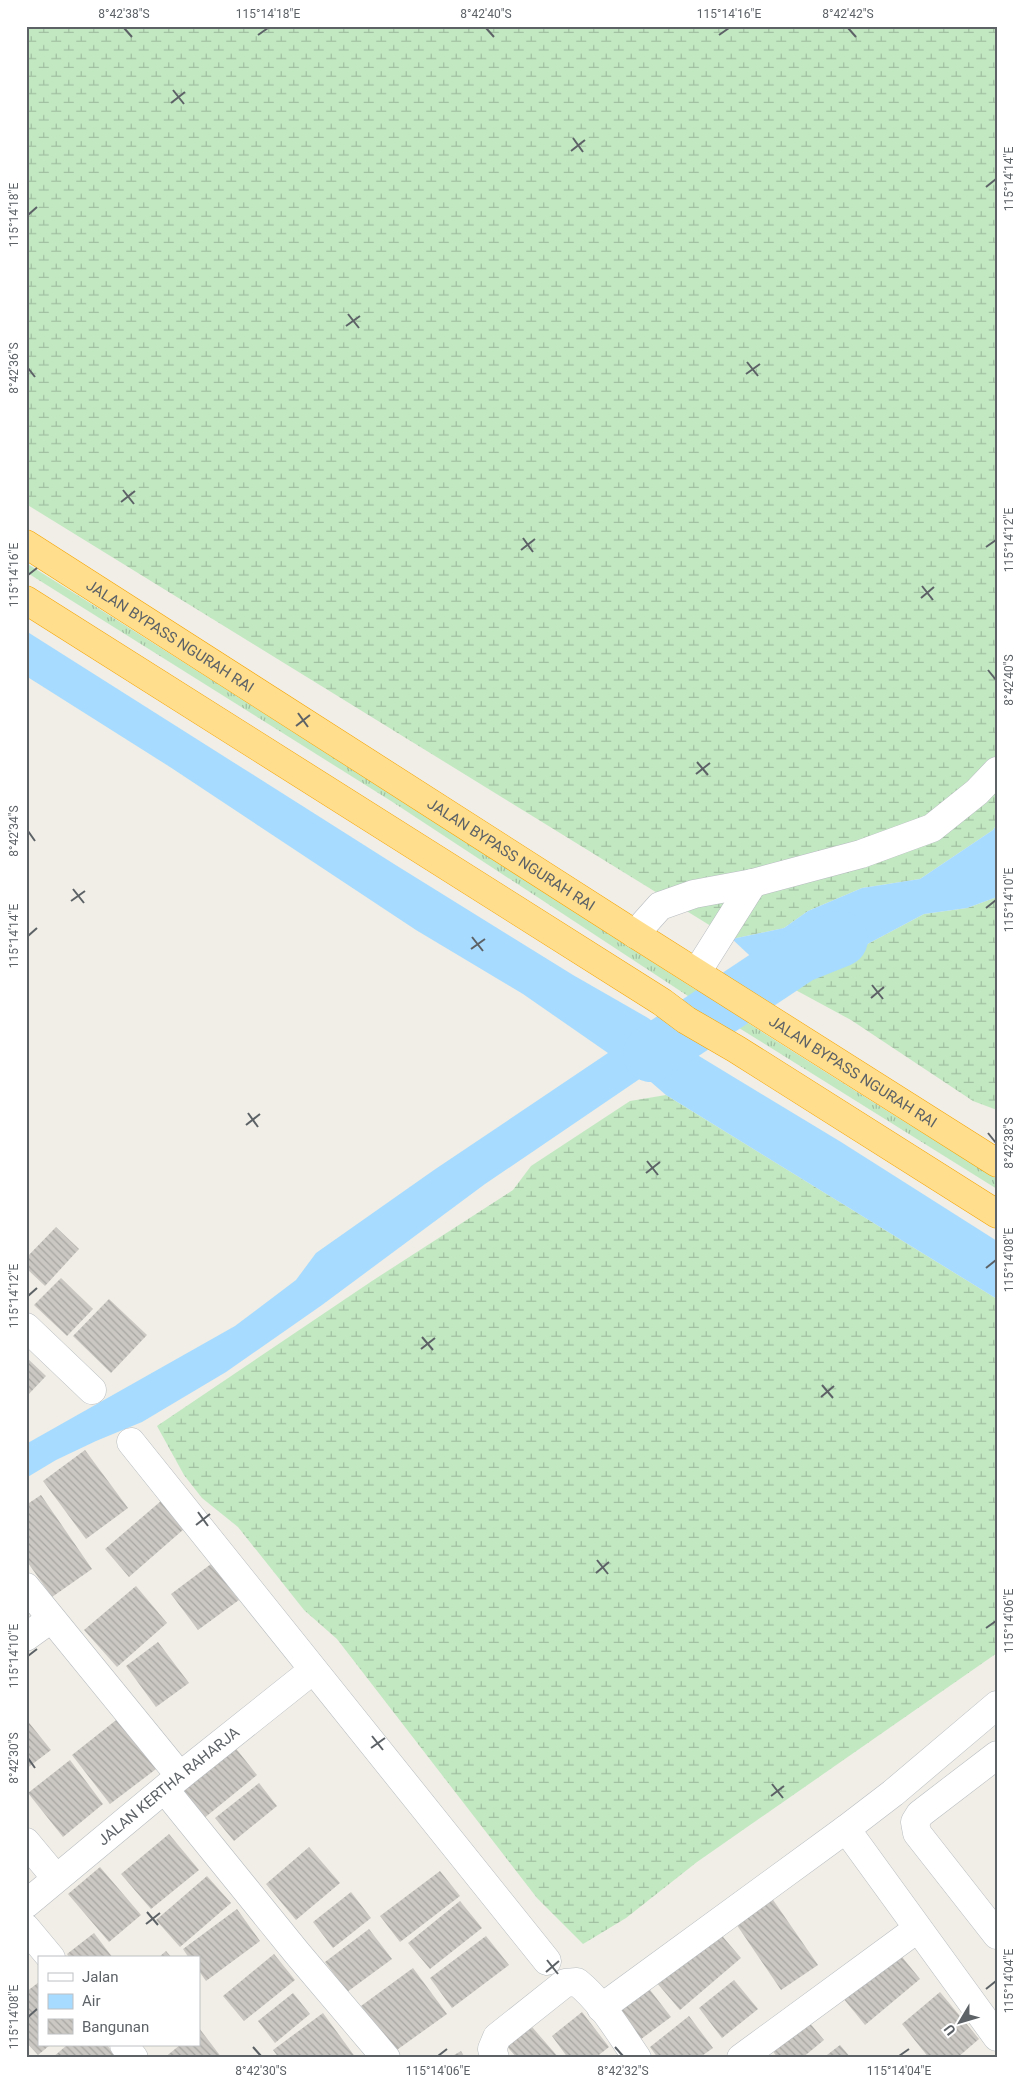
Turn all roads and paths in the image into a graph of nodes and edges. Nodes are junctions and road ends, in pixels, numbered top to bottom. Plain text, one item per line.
1 (26, 544) edge
2 (26, 600) edge
3 (997, 771) edge
4 (753, 882) junction
5 (635, 934) junction
6 (702, 976) junction
7 (997, 1164) edge
8 (997, 1214) edge
9 (26, 1327) edge
10 (92, 1390) dead end
11 (131, 1442) dead end
12 (26, 1588) edge
13 (51, 1620) junction
14 (26, 1637) edge
15 (313, 1670) junction
16 (997, 1706) edge
17 (997, 1755) edge
18 (173, 1783) junction
19 (846, 1829) junction
20 (26, 1842) edge
21 (56, 1878) junction
22 (26, 1904) edge
23 (26, 1928) edge
24 (917, 1929) junction
25 (997, 1935) edge
26 (49, 1956) edge
27 (548, 1961) dead end
28 (601, 2008) junction
29 (997, 2037) edge
30 (125, 2046) edge
31 (134, 2058) edge
32 (386, 2058) edge
33 (495, 2058) edge
34 (637, 2058) edge
35 (741, 2058) edge

1 - 5 highway, JALAN BYPASS NGURAH RAI
2 - 8 highway
3 - 4 street
4 - 5 street
4 - 6 street
5 - 6 highway, JALAN BYPASS NGURAH RAI
6 - 7 highway, JALAN BYPASS NGURAH RAI
9 - 10 street
11 - 15 street
12 - 13 street
13 - 14 street
13 - 18 street
15 - 18 street, JALAN KERTHA RAHARJA
15 - 27 street
16 - 19 street
17 - 25 street
18 - 21 street, JALAN KERTHA RAHARJA
18 - 32 street
19 - 24 street
19 - 28 street
20 - 21 street
21 - 22 street, JALAN KERTHA RAHARJA
23 - 26 street
24 - 29 street
24 - 35 street
28 - 33 street
28 - 34 street
30 - 31 street

